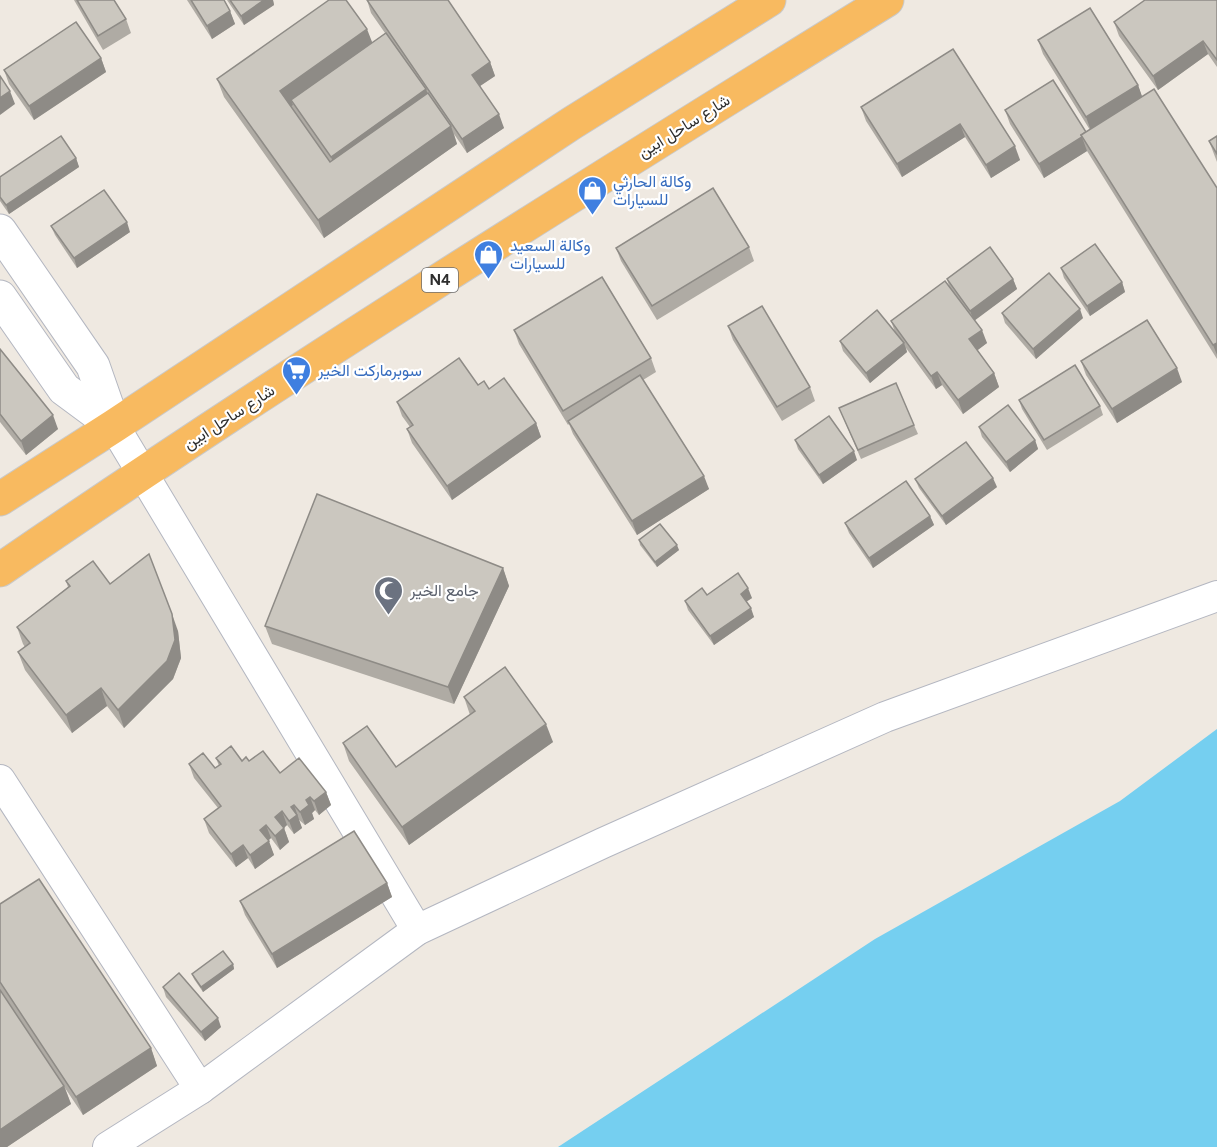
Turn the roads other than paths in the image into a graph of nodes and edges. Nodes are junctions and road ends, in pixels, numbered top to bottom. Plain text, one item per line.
1 (769, 0) edge
2 (887, 0) edge
3 (0, 231) edge
4 (0, 297) edge
5 (114, 426) junction
6 (141, 473) junction
7 (0, 498) edge
8 (0, 570) edge
9 (1217, 596) edge
10 (0, 780) edge
11 (417, 930) junction
12 (200, 1089) junction
13 (108, 1147) edge

1 - 5 highway
2 - 6 highway, شارع ساحل ابين / N4
3 - 5 main road
4 - 5 main road
5 - 6 street
5 - 7 highway
6 - 8 highway, شارع ساحل ابين / N4
6 - 11 street
9 - 11 street
10 - 12 street
11 - 12 street
12 - 13 street

